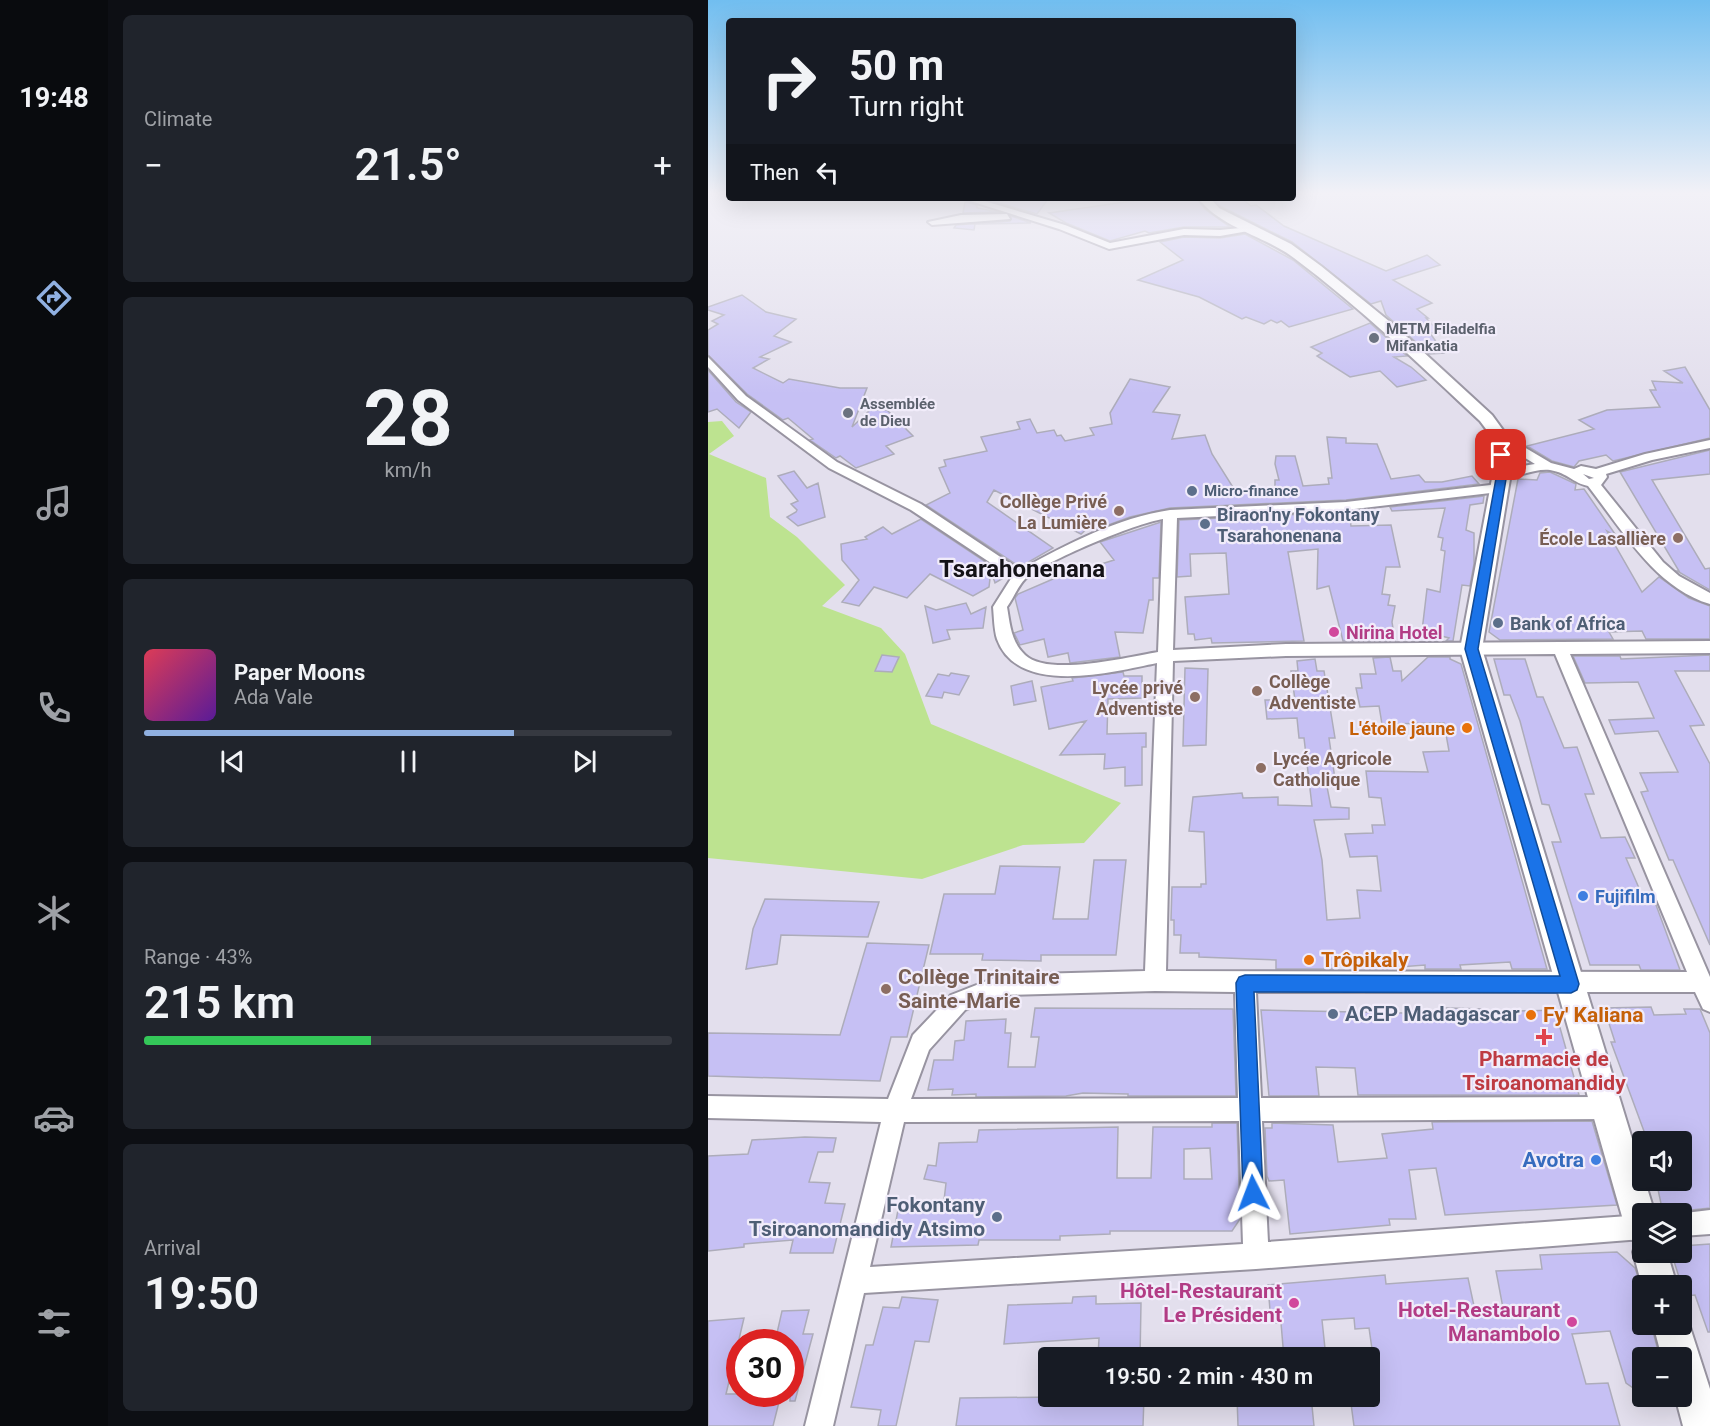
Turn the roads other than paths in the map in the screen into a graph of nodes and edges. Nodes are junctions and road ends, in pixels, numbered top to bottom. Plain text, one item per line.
1 (1304, 261) edge
2 (708, 360) edge
3 (1500, 437) junction
4 (1710, 444) edge
5 (1547, 466) junction
6 (1595, 478) junction
7 (1500, 481) junction
8 (1170, 514) junction
9 (1020, 576) junction
10 (1710, 599) edge
11 (1710, 647) edge
12 (1560, 648) junction
13 (1471, 649) junction
14 (1166, 656) junction
15 (1155, 981) junction
16 (1701, 981) junction
17 (1245, 983) junction
18 (1571, 984) junction
19 (1710, 1002) edge
20 (708, 1107) edge
21 (1607, 1108) junction
22 (1249, 1110) junction
23 (895, 1111) junction
24 (1635, 1203) edge
25 (1710, 1222) edge
26 (1692, 1223) edge
27 (1632, 1228) edge
28 (1256, 1256) junction
29 (854, 1281) junction
30 (1692, 1394) edge
31 (819, 1426) edge
32 (1702, 1426) edge

1 - 3 main road
2 - 9 street
3 - 5 street
3 - 7 main road
4 - 6 street
5 - 6 street
5 - 7 street
6 - 10 street
7 - 8 street
7 - 13 main road
8 - 9 street
8 - 14 street
9 - 14 street
11 - 12 street
12 - 13 street
12 - 16 street
13 - 14 street
13 - 18 main road
14 - 15 street
15 - 17 street
15 - 23 street
16 - 18 street
16 - 19 street
17 - 18 street
17 - 22 street
18 - 21 main road
20 - 23 street
21 - 22 street
21 - 24 main road
22 - 23 street
22 - 28 street
23 - 29 street
25 - 26 street
27 - 28 street
28 - 29 street
29 - 31 street
30 - 32 main road

